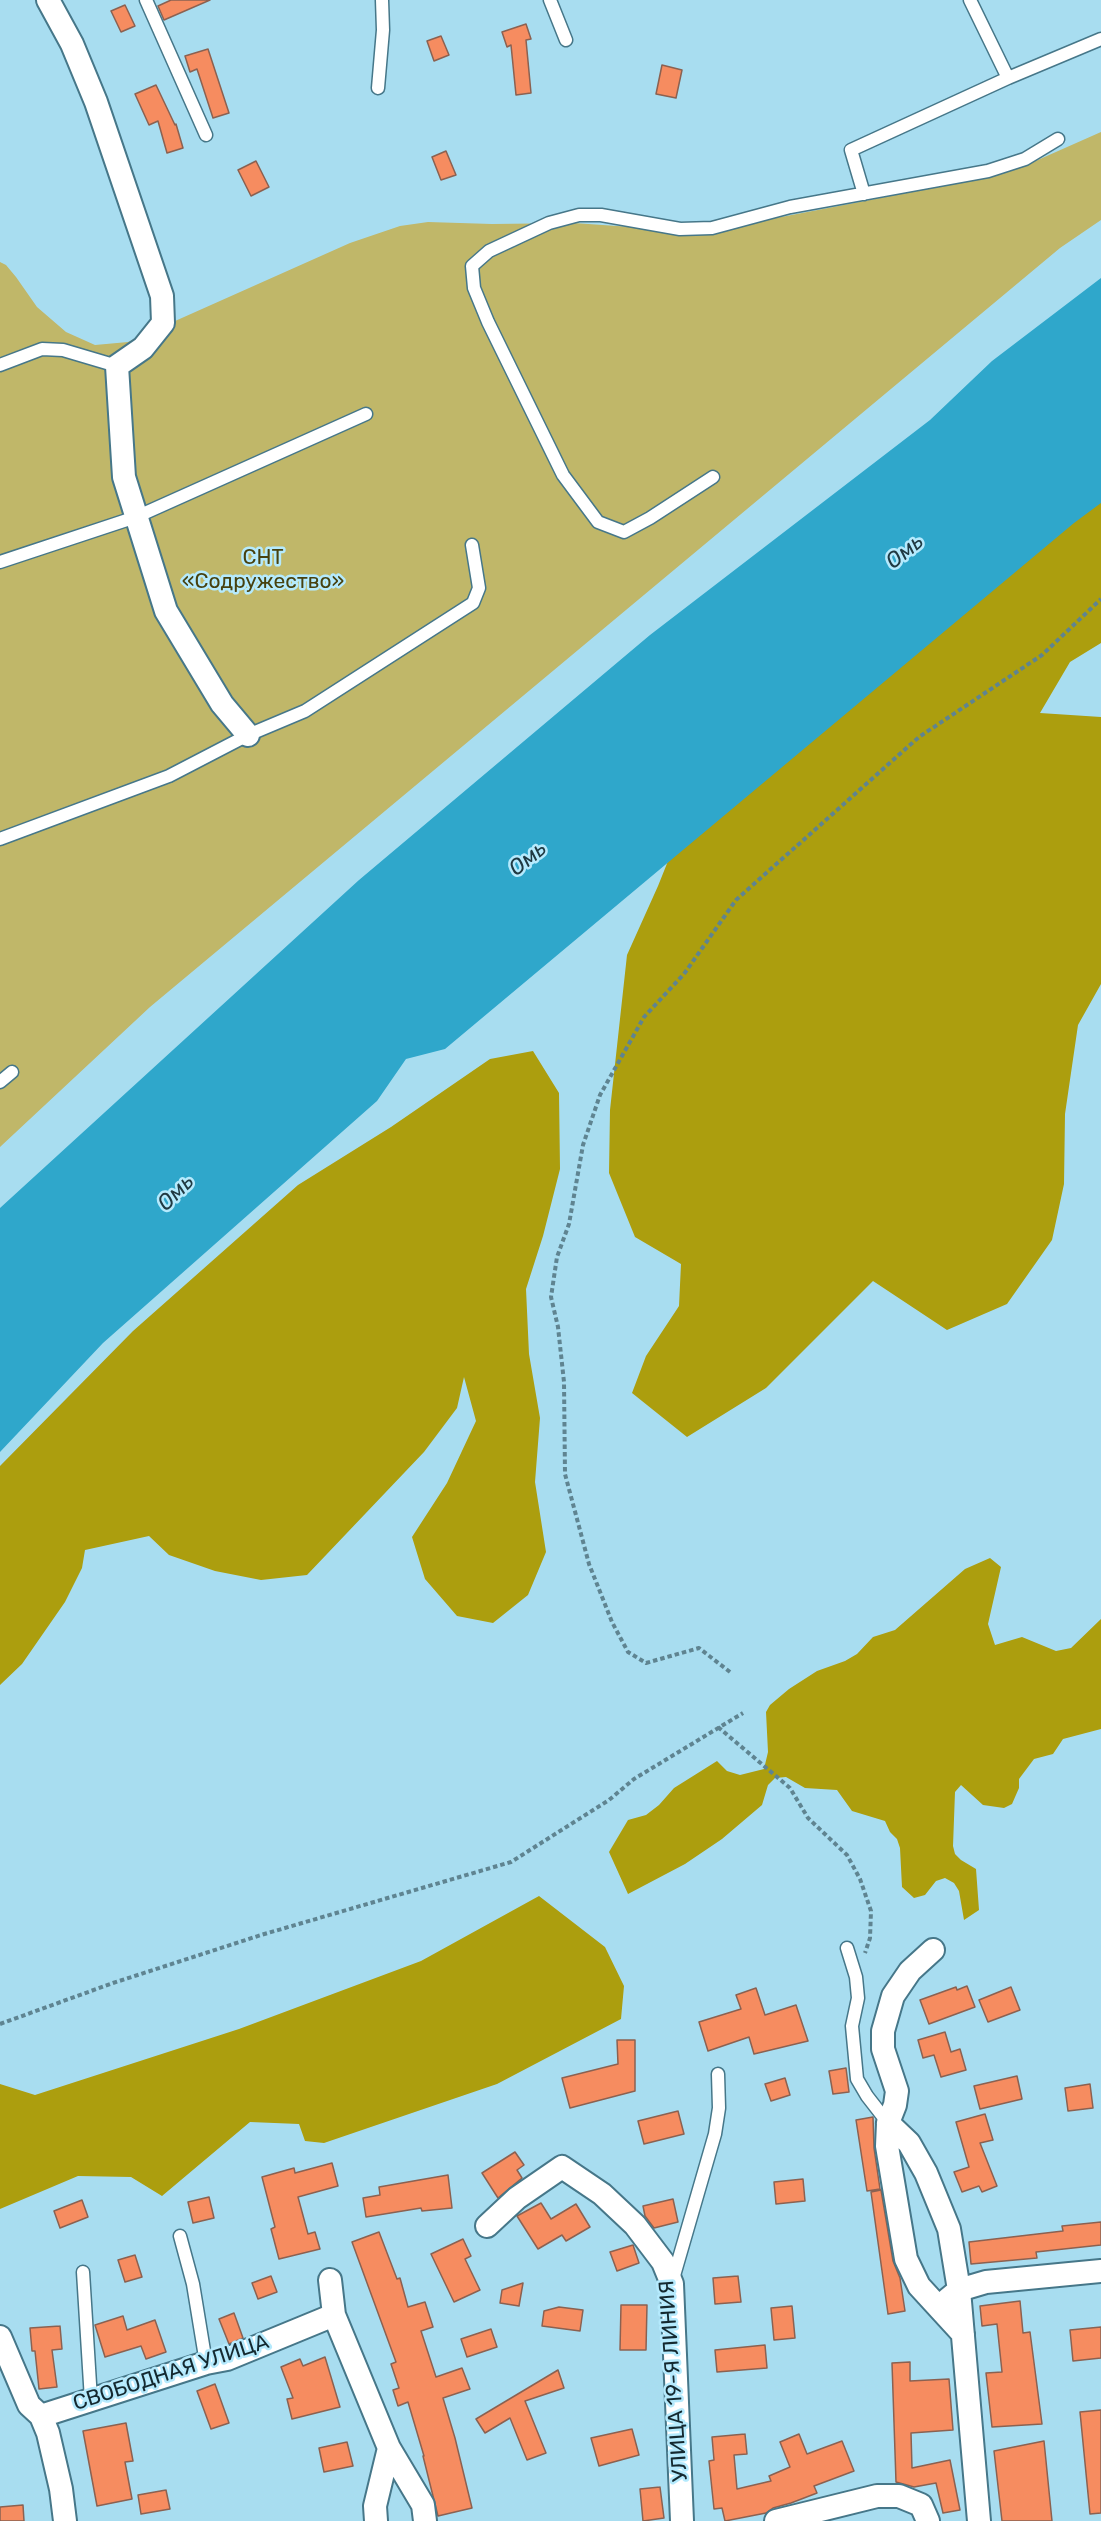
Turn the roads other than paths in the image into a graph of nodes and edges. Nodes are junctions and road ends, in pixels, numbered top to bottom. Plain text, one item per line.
1 (48, 0) edge
2 (146, 0) edge
3 (382, 0) edge
4 (550, 0) edge
5 (970, 0) edge
6 (1101, 39) edge
7 (566, 40) dead end
8 (1008, 78) junction
9 (378, 88) dead end
10 (206, 135) dead end
11 (1058, 139) dead end
12 (864, 194) junction
13 (0, 365) edge
14 (117, 366) junction
15 (366, 414) dead end
16 (713, 477) dead end
17 (136, 517) junction
18 (472, 545) dead end
19 (0, 562) edge
20 (248, 735) junction
21 (0, 839) edge
22 (12, 1072) dead end
23 (0, 1082) edge
24 (847, 1948) dead end
25 (933, 1950) dead end
26 (718, 2074) dead end
27 (888, 2122) junction
28 (487, 2226) dead end
29 (180, 2236) dead end
30 (1101, 2271) edge
31 (83, 2272) dead end
32 (330, 2280) dead end
33 (672, 2284) junction
34 (959, 2290) junction
35 (938, 2306) junction
36 (334, 2315) junction
37 (963, 2334) junction
38 (0, 2337) edge
39 (206, 2362) junction
40 (91, 2400) junction
41 (40, 2416) junction
42 (389, 2448) junction
43 (65, 2521) edge
44 (376, 2521) edge
45 (425, 2521) edge
46 (682, 2521) edge
47 (776, 2521) edge
48 (928, 2521) edge
49 (979, 2521) edge

1 - 14 street
2 - 10 lane
3 - 9 lane
4 - 7 lane
5 - 8 lane
6 - 8 lane
8 - 12 lane
11 - 12 lane
12 - 16 lane
13 - 14 lane
14 - 17 street
15 - 17 lane
17 - 19 lane
17 - 20 street
18 - 20 lane
20 - 21 lane
22 - 23 lane
24 - 27 lane
25 - 27 street
26 - 33 lane
27 - 34 street
27 - 35 street
28 - 33 street, УЛИЦА 19-Я ЛИНИЯ
29 - 39 lane
30 - 34 street
31 - 40 lane
32 - 36 street
33 - 46 street, УЛИЦА 19-Я ЛИНИЯ
34 - 35 street
34 - 37 street
35 - 37 street
36 - 39 street, СВОБОДНАЯ УЛИЦА
36 - 42 street
37 - 49 street
38 - 41 street
39 - 40 street, СВОБОДНАЯ УЛИЦА
40 - 41 street, СВОБОДНАЯ УЛИЦА
41 - 43 street
42 - 44 street
42 - 45 street
47 - 48 street

